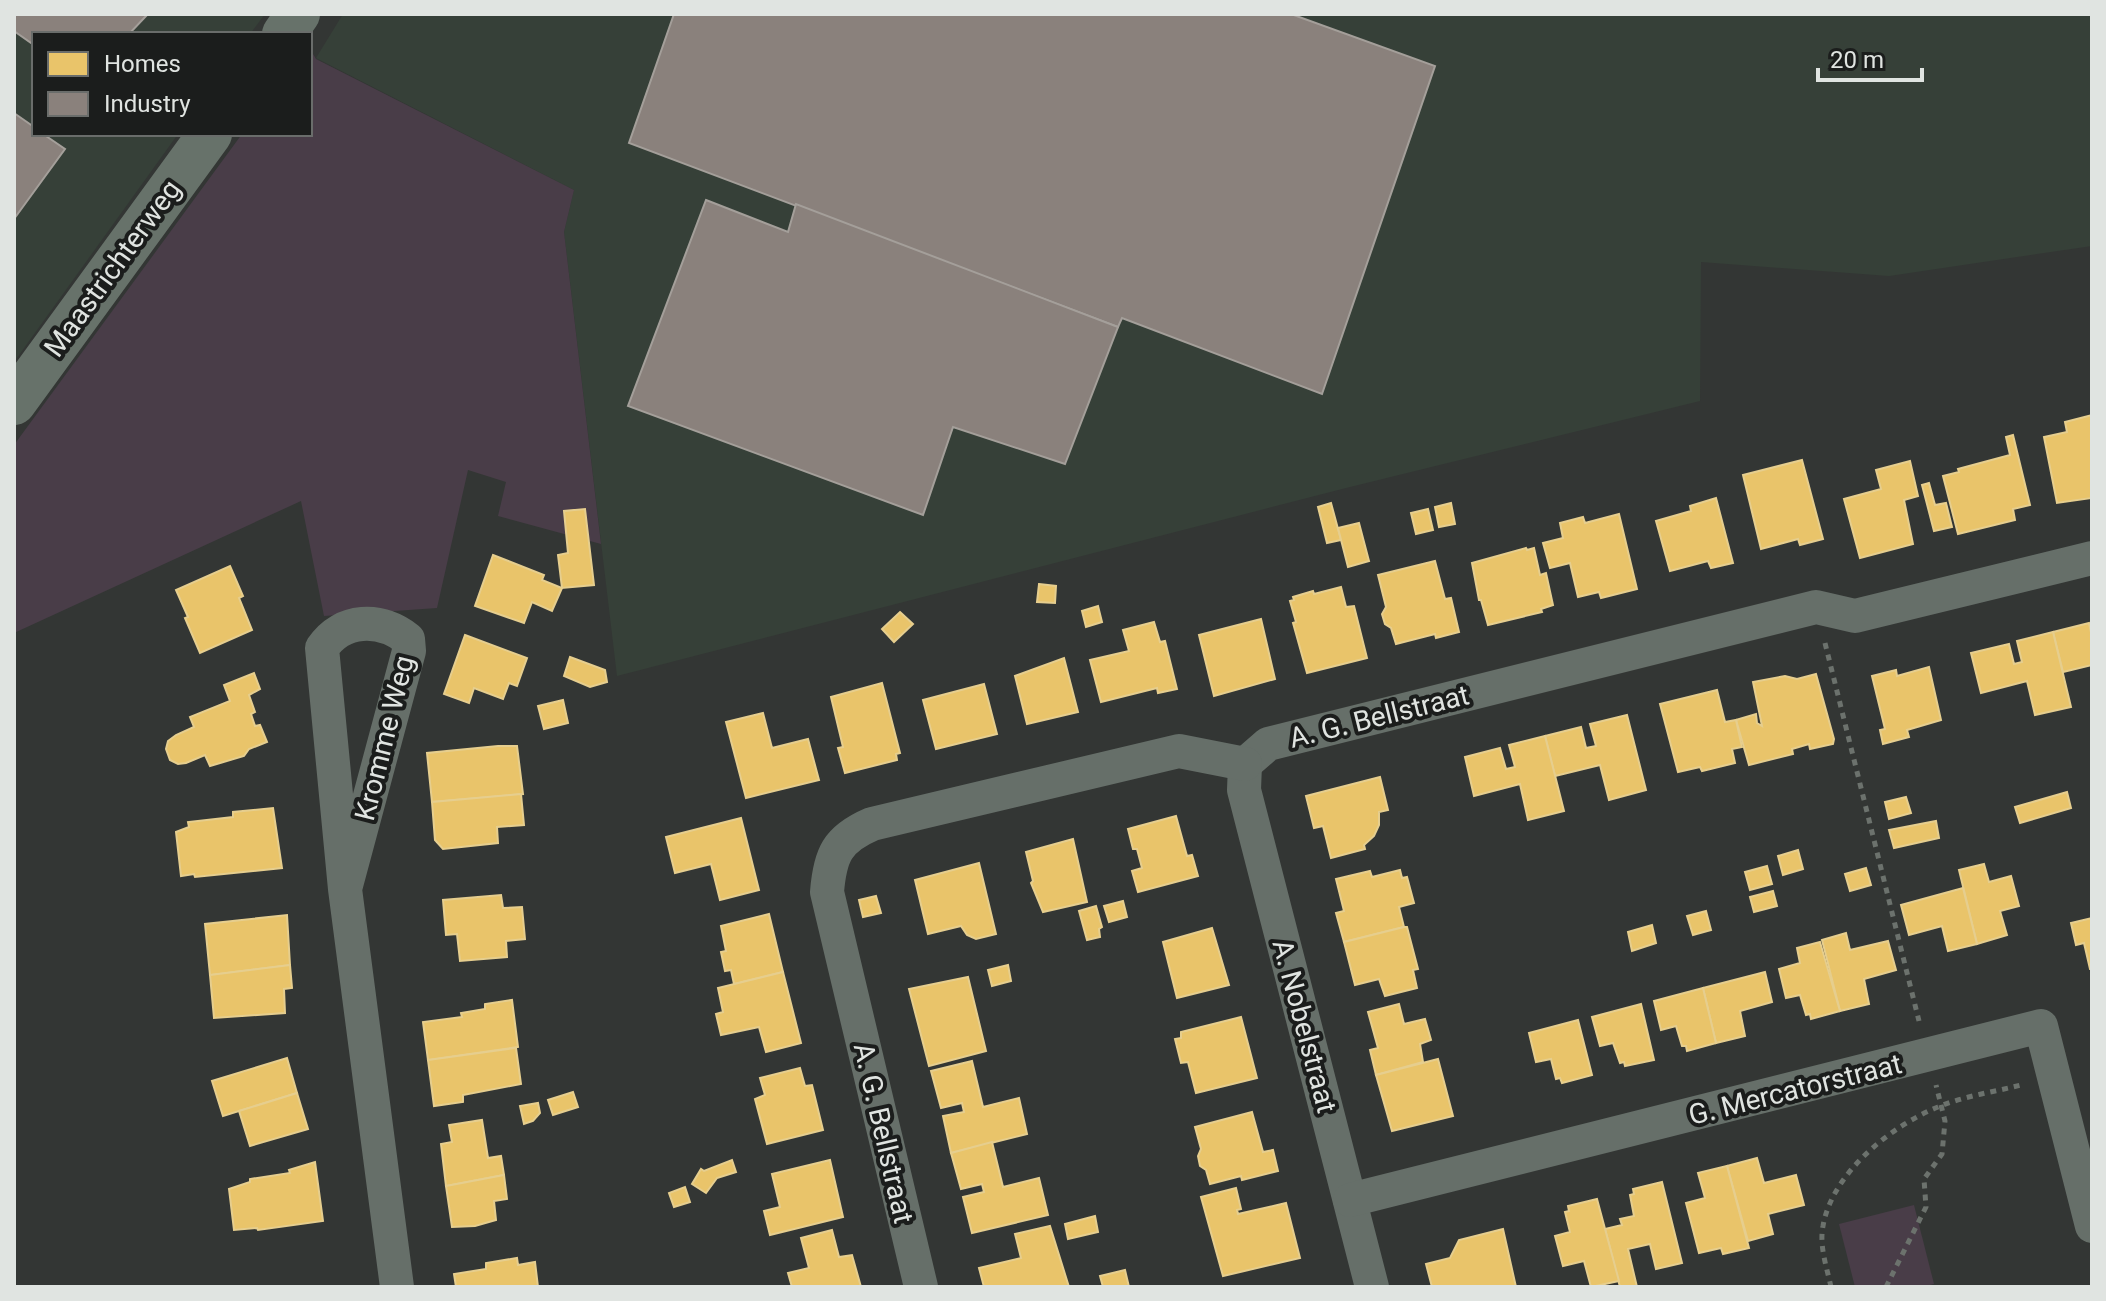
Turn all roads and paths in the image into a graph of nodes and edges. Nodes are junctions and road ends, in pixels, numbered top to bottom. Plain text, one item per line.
1 (298, 14) edge
2 (285, 32) edge
3 (209, 136) edge
4 (14, 403) edge
5 (2092, 558) edge
6 (1816, 607) junction
7 (1245, 764) junction
8 (345, 889) junction
9 (1928, 1056) junction
10 (2054, 1076) junction
11 (1941, 1106) junction
12 (1350, 1200) junction
13 (2092, 1226) edge
14 (397, 1287) edge
15 (921, 1287) edge
16 (1372, 1287) edge
17 (1831, 1287) edge
18 (1886, 1287) edge

1 - 2 main road
3 - 4 main road, Maastrichterweg
5 - 6 street, A. G. Bellstraat
6 - 7 street, A. G. Bellstraat
6 - 9 path
7 - 12 street, A. Nobelstraat
7 - 15 street, A. G. Bellstraat
8 - 8 street, Kromme Weg
8 - 14 street, Kromme Weg
9 - 10 street, G. Mercatorstraat
9 - 11 path
9 - 12 street, G. Mercatorstraat
10 - 11 path
10 - 13 street, G. Mercatorstraat
11 - 17 path
11 - 18 path
12 - 16 street, A. Nobelstraat

